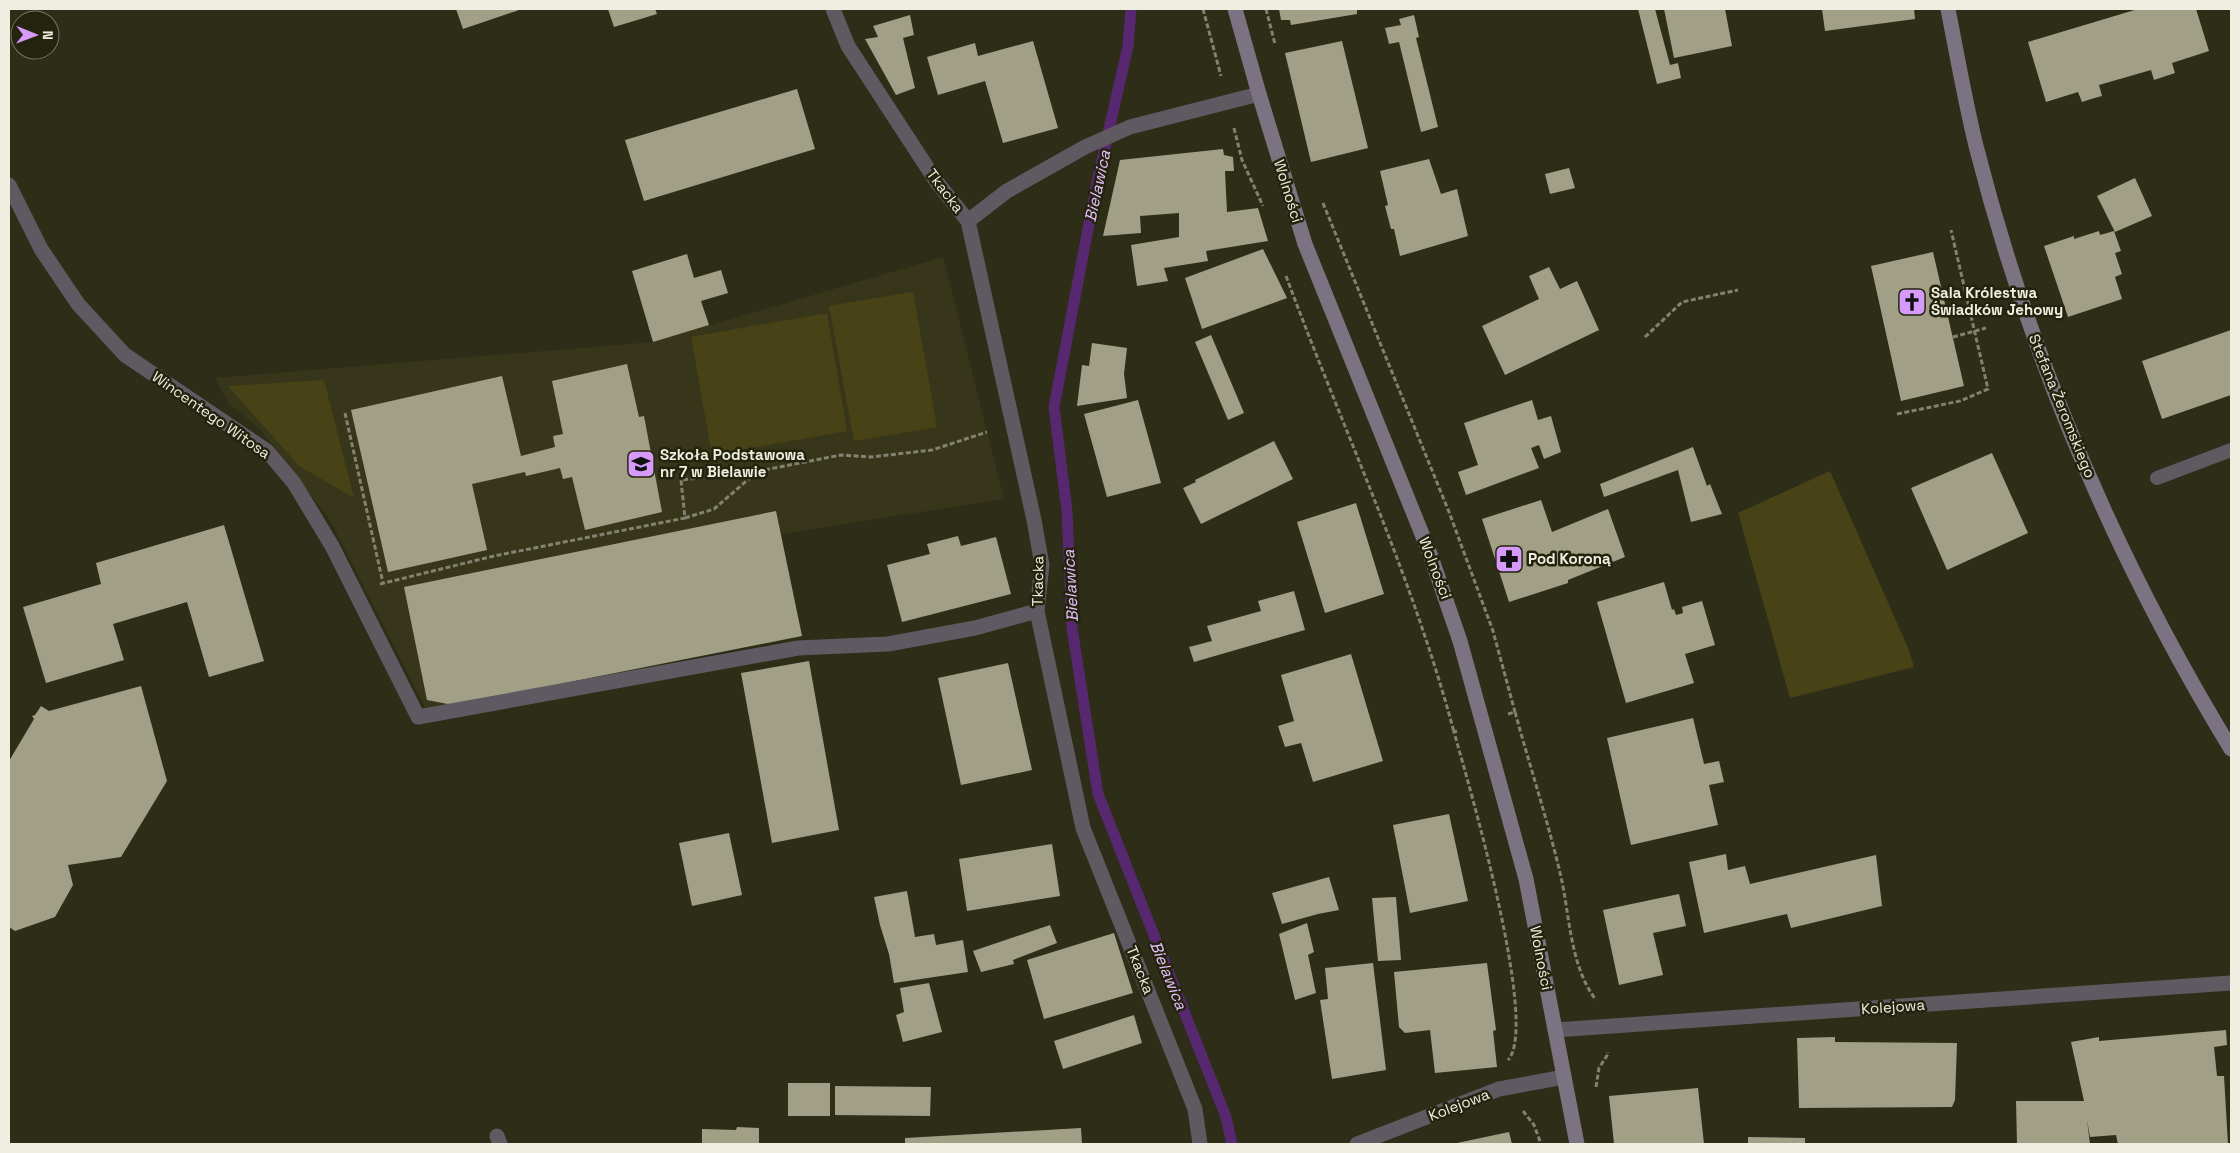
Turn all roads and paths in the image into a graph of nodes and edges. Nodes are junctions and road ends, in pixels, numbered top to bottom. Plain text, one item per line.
1 (833, 9) edge
2 (1235, 9) edge
3 (1266, 9) edge
4 (1948, 9) edge
5 (1276, 47) dead end
6 (1259, 94) junction
7 (9, 184) edge
8 (1320, 197) dead end
9 (968, 221) junction
10 (1951, 230) dead end
11 (1738, 290) dead end
12 (1986, 328) dead end
13 (1975, 331) junction
14 (1644, 337) dead end
15 (1953, 337) dead end
16 (345, 413) dead end
17 (1897, 414) dead end
18 (1012, 420) junction
19 (2231, 450) edge
20 (759, 471) junction
21 (2157, 478) dead end
22 (685, 518) junction
23 (383, 584) junction
24 (354, 591) junction
25 (1037, 611) junction
26 (1515, 712) junction
27 (1484, 723) junction
28 (2231, 749) edge
29 (2231, 983) edge
30 (1604, 1027) junction
31 (1555, 1030) junction
32 (1564, 1076) junction
33 (1507, 1087) junction
34 (1597, 1093) dead end
35 (1200, 1144) edge
36 (1357, 1144) edge
37 (1541, 1144) edge
38 (1577, 1144) edge

1 - 9 street, Tkacka
2 - 6 street, Wolności
3 - 5 path
4 - 28 street, Stefana Żeromskiego
6 - 9 street
6 - 27 street, Wolności
7 - 24 street, Wincentego Witosa
8 - 26 path
9 - 18 street, Tkacka
10 - 13 path
11 - 14 path
12 - 13 path
13 - 15 path
13 - 17 path
16 - 23 path
18 - 20 path
18 - 25 street, Tkacka
19 - 21 lane
20 - 22 path
20 - 22 path
22 - 23 path
23 - 24 path
24 - 25 street, Wincentego Witosa
25 - 35 street, Tkacka
26 - 27 path
26 - 30 path
27 - 31 street, Wolności
27 - 33 path
29 - 30 street, Kolejowa
30 - 31 street, Kolejowa
30 - 34 path
31 - 32 street, Wolności
32 - 33 street, Kolejowa
32 - 38 street, Wolności
33 - 36 street, Kolejowa
33 - 37 path

